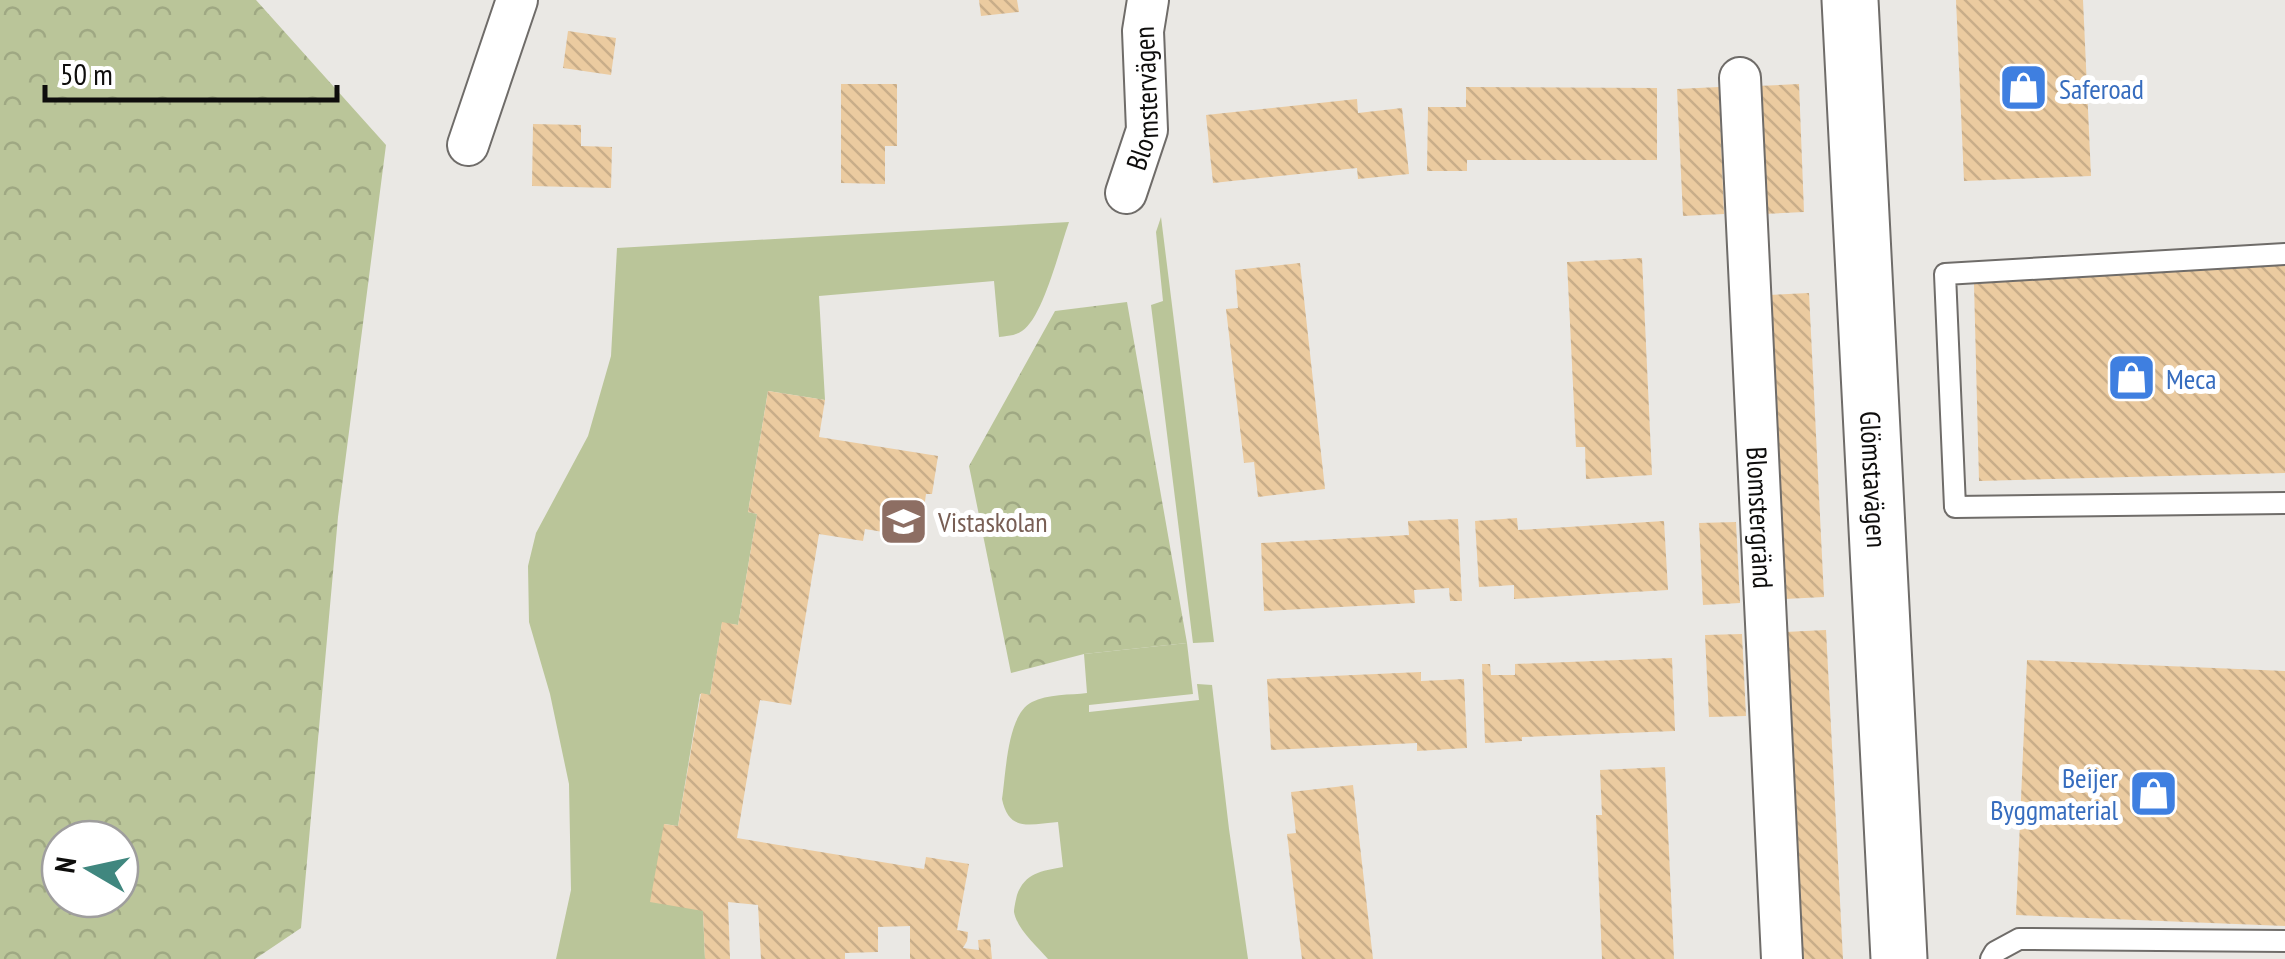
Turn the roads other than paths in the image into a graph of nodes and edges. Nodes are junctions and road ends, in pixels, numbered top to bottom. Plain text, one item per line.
1 (517, 0) edge
2 (1148, 0) edge
3 (1850, 0) edge
4 (1740, 78) dead end
5 (468, 145) dead end
6 (1126, 193) dead end
7 (2285, 254) edge
8 (2285, 503) edge
9 (2285, 941) edge
10 (1782, 959) edge
11 (1898, 959) edge
12 (1990, 959) edge

1 - 5 street
2 - 6 street, Blomstervägen
3 - 11 main road, Glömstavägen
4 - 10 street, Blomstergränd
7 - 8 lane
9 - 12 lane

